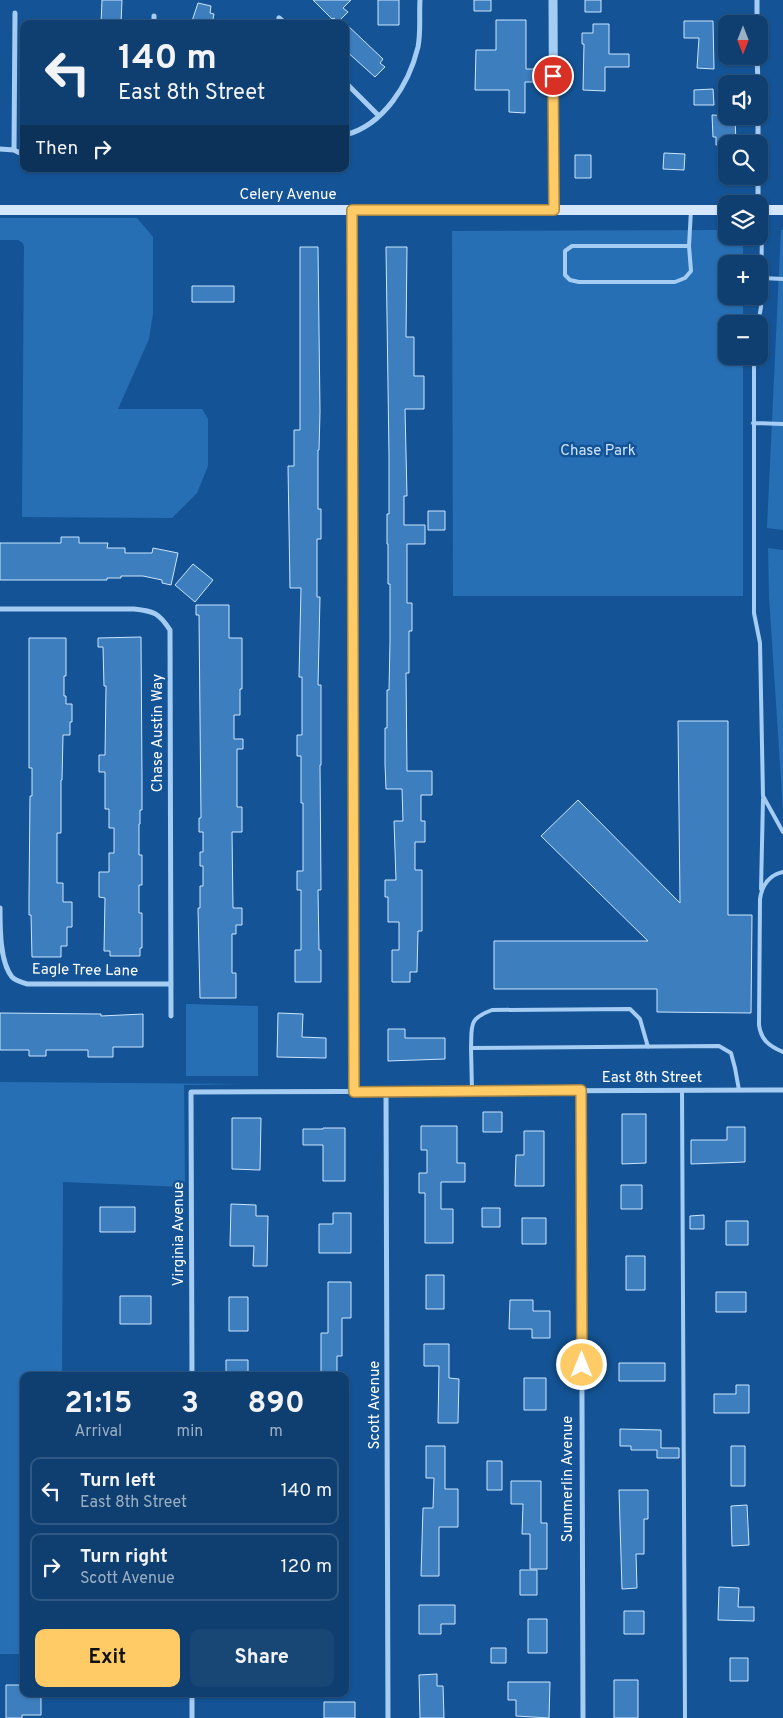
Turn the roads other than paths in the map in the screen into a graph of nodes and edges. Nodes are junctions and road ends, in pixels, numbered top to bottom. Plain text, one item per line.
1 (420, 0) edge
2 (553, 0) edge
3 (757, 0) edge
4 (15, 13) dead end
5 (757, 15) edge
6 (154, 16) dead end
7 (279, 18) dead end
8 (154, 20) edge
9 (281, 20) edge
10 (349, 86) edge
11 (380, 116) junction
12 (349, 133) edge
13 (0, 149) edge
14 (14, 150) junction
15 (20, 153) edge
16 (0, 210) edge
17 (352, 210) junction
18 (554, 210) junction
19 (690, 210) junction
20 (718, 210) edge
21 (783, 210) edge
22 (768, 211) edge
23 (689, 246) junction
24 (768, 278) edge
25 (783, 279) edge
26 (754, 365) edge
27 (753, 423) junction
28 (783, 424) edge
29 (0, 609) edge
30 (763, 796) junction
31 (783, 832) edge
32 (783, 872) edge
33 (761, 892) junction
34 (0, 908) edge
35 (171, 984) junction
36 (171, 1016) dead end
37 (648, 1047) junction
38 (471, 1048) junction
39 (783, 1052) edge
40 (581, 1090) junction
41 (682, 1090) junction
42 (738, 1090) junction
43 (783, 1090) edge
44 (472, 1091) junction
45 (191, 1092) joint
46 (354, 1092) junction
47 (386, 1092) junction
48 (192, 1372) edge
49 (192, 1697) edge
50 (192, 1718) edge
51 (388, 1718) edge
52 (583, 1718) edge
53 (685, 1718) edge

1 - 11 street
2 - 18 street
3 - 5 street
4 - 14 street
6 - 8 street
7 - 9 street
10 - 11 street
11 - 12 street
13 - 14 street
14 - 15 street
16 - 17 main road, Celery Avenue
17 - 18 main road, Celery Avenue
17 - 46 street
18 - 19 main road, Celery Avenue
19 - 20 main road, Celery Avenue
19 - 23 lane
21 - 22 main road
23 - 23 lane
24 - 25 lane
26 - 27 lane
27 - 28 lane
27 - 30 lane
29 - 35 street, Chase Austin Way
30 - 31 lane
30 - 33 lane
32 - 33 lane
33 - 39 lane
34 - 35 street, Eagle Tree Lane
35 - 36 street, Chase Austin Way
37 - 38 lane
37 - 38 lane
37 - 42 lane
38 - 44 lane
40 - 41 street, East 8th Street
40 - 44 street, East 8th Street
40 - 52 street, Summerlin Avenue
41 - 42 street, East 8th Street
41 - 53 lane
42 - 43 street, East 8th Street
44 - 47 street, East 8th Street
45 - 46 street, East 8th Street
45 - 48 street, Virginia Avenue
46 - 47 street, East 8th Street
47 - 51 street, Scott Avenue
49 - 50 street

